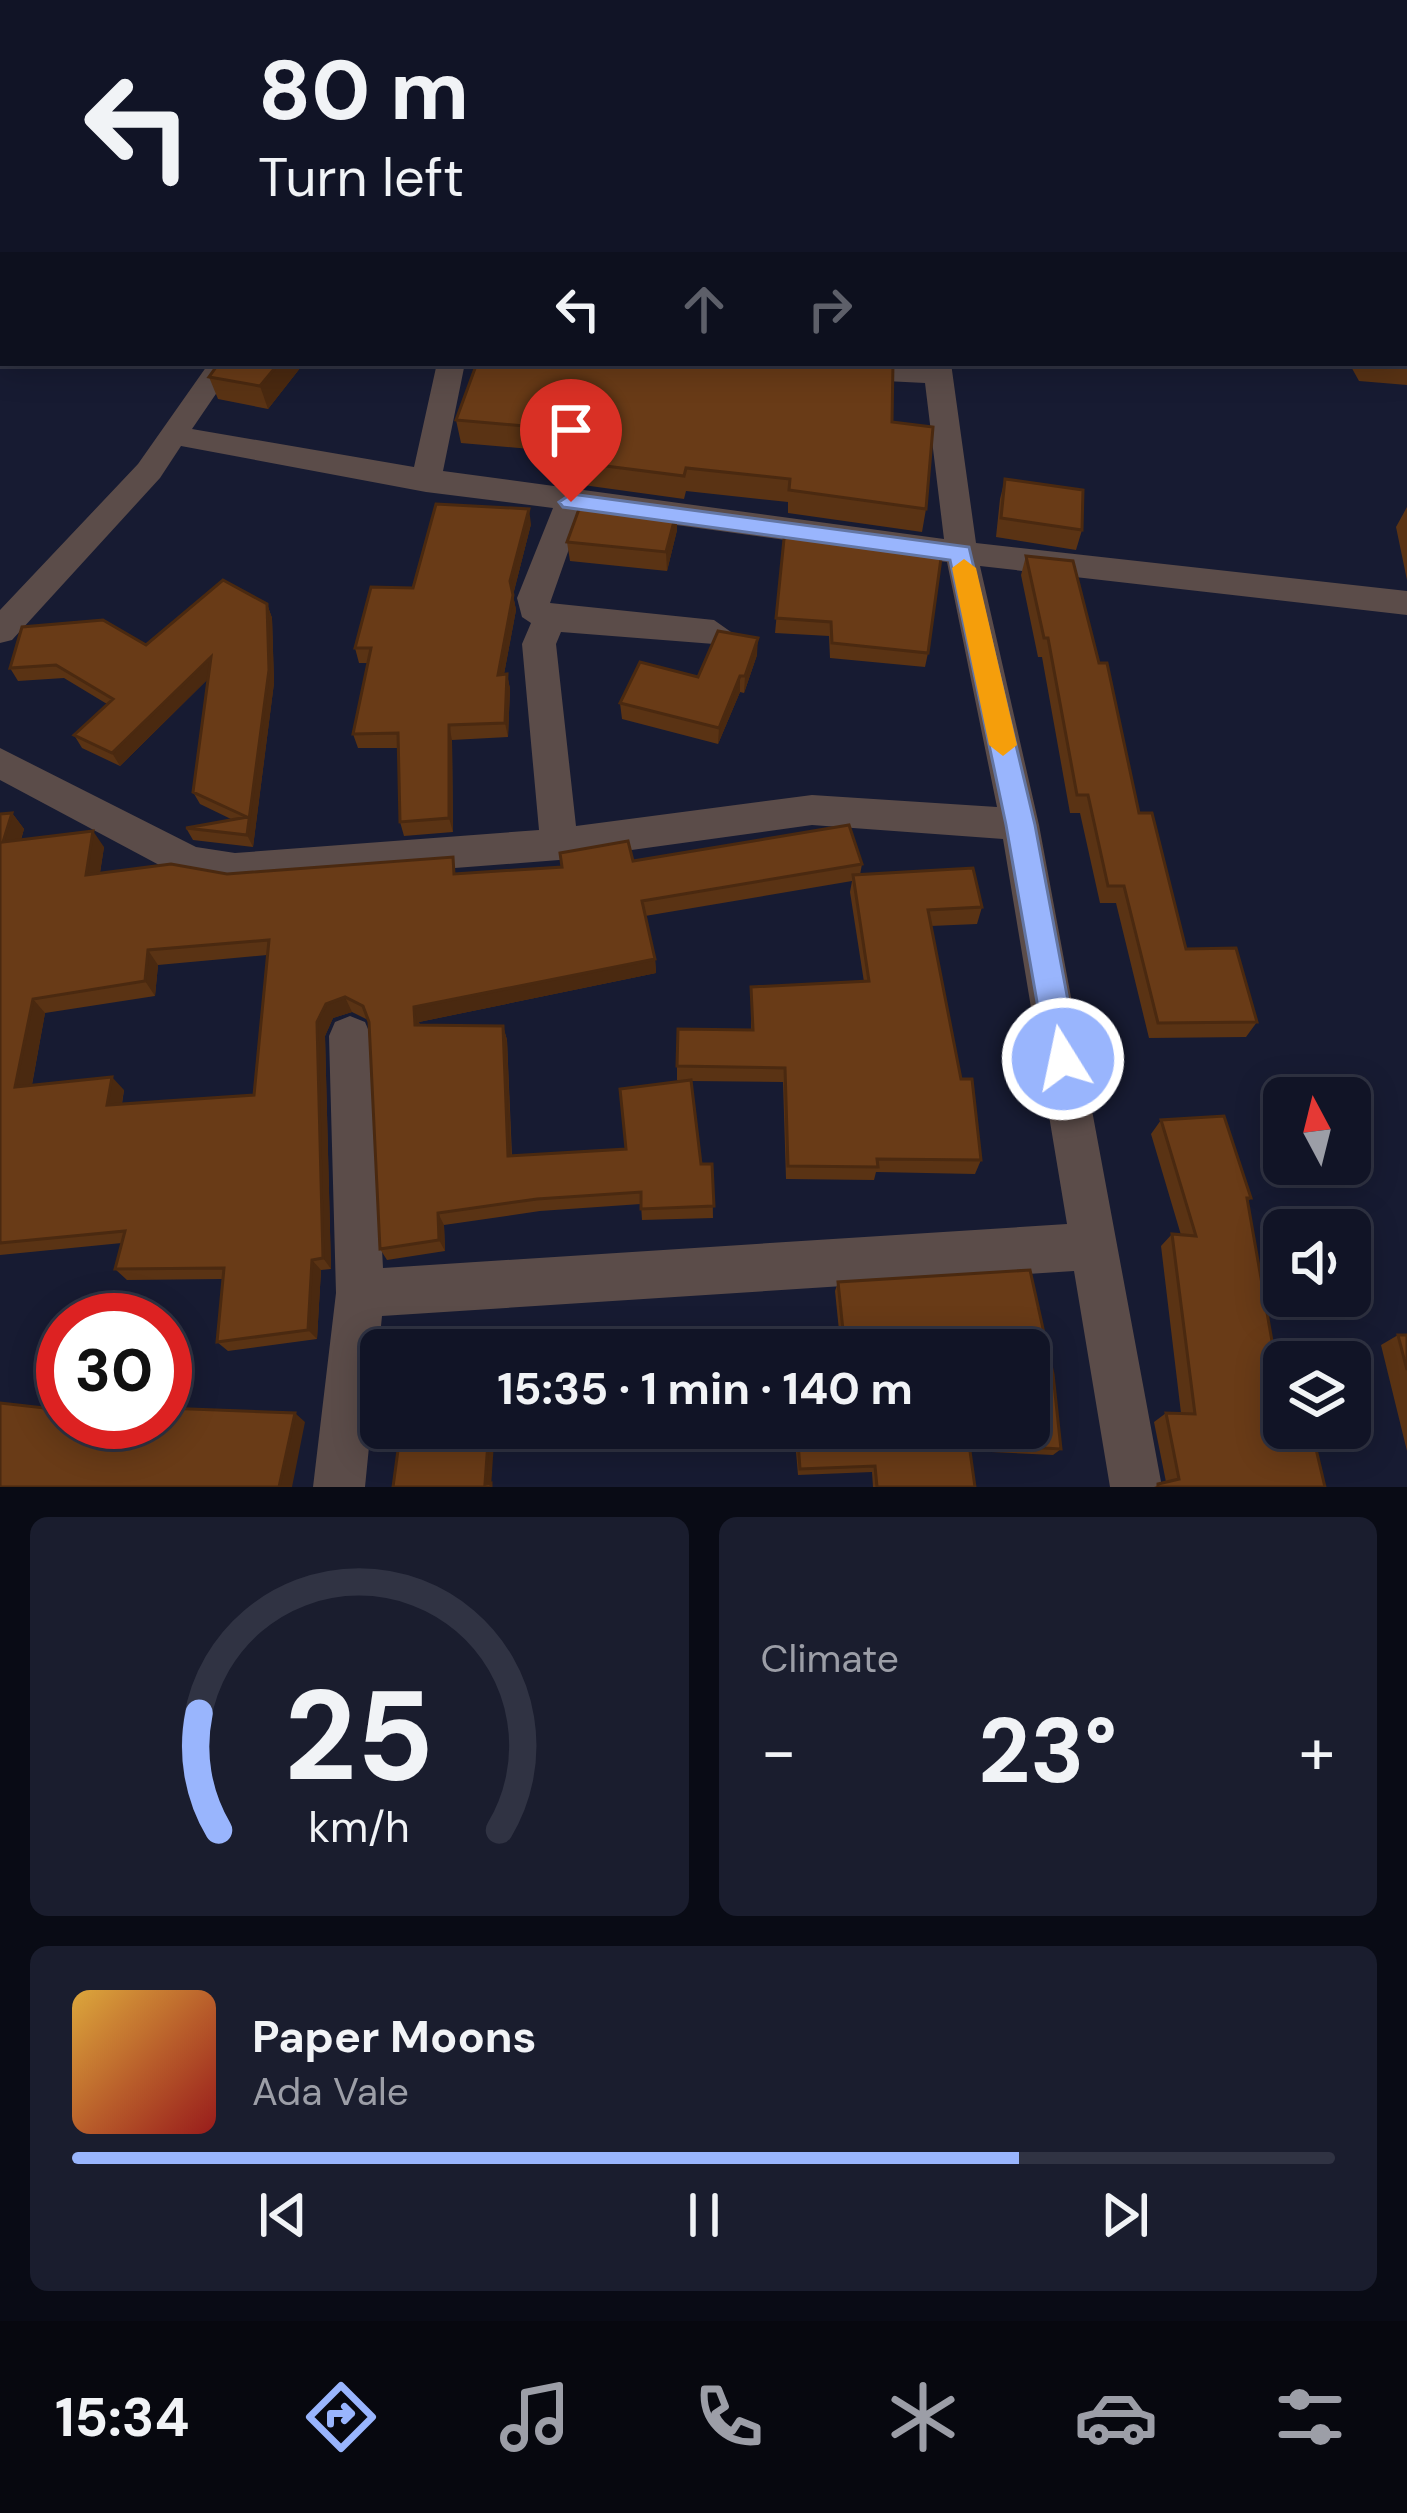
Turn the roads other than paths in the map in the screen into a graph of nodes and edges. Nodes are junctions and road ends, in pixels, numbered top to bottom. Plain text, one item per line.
1 (221, 366) edge
2 (450, 366) edge
3 (821, 369) edge
4 (937, 369) edge
5 (177, 436) junction
6 (426, 482) junction
7 (571, 502) junction
8 (961, 553) junction
9 (1407, 603) edge
10 (550, 619) junction
11 (0, 631) edge
12 (714, 632) edge
13 (0, 763) edge
14 (1020, 825) junction
15 (559, 844) junction
16 (350, 1036) dead end
17 (1097, 1246) junction
18 (360, 1293) junction
19 (338, 1487) edge
20 (1136, 1487) edge

1 - 5 street
2 - 6 street
3 - 4 street
4 - 8 street
5 - 6 street
5 - 11 street
6 - 7 street
7 - 8 street
7 - 10 street
8 - 9 street
8 - 14 street
10 - 12 street
10 - 15 street
13 - 15 street
14 - 15 street
14 - 17 street
16 - 18 street
17 - 18 street
17 - 20 street
18 - 19 street

